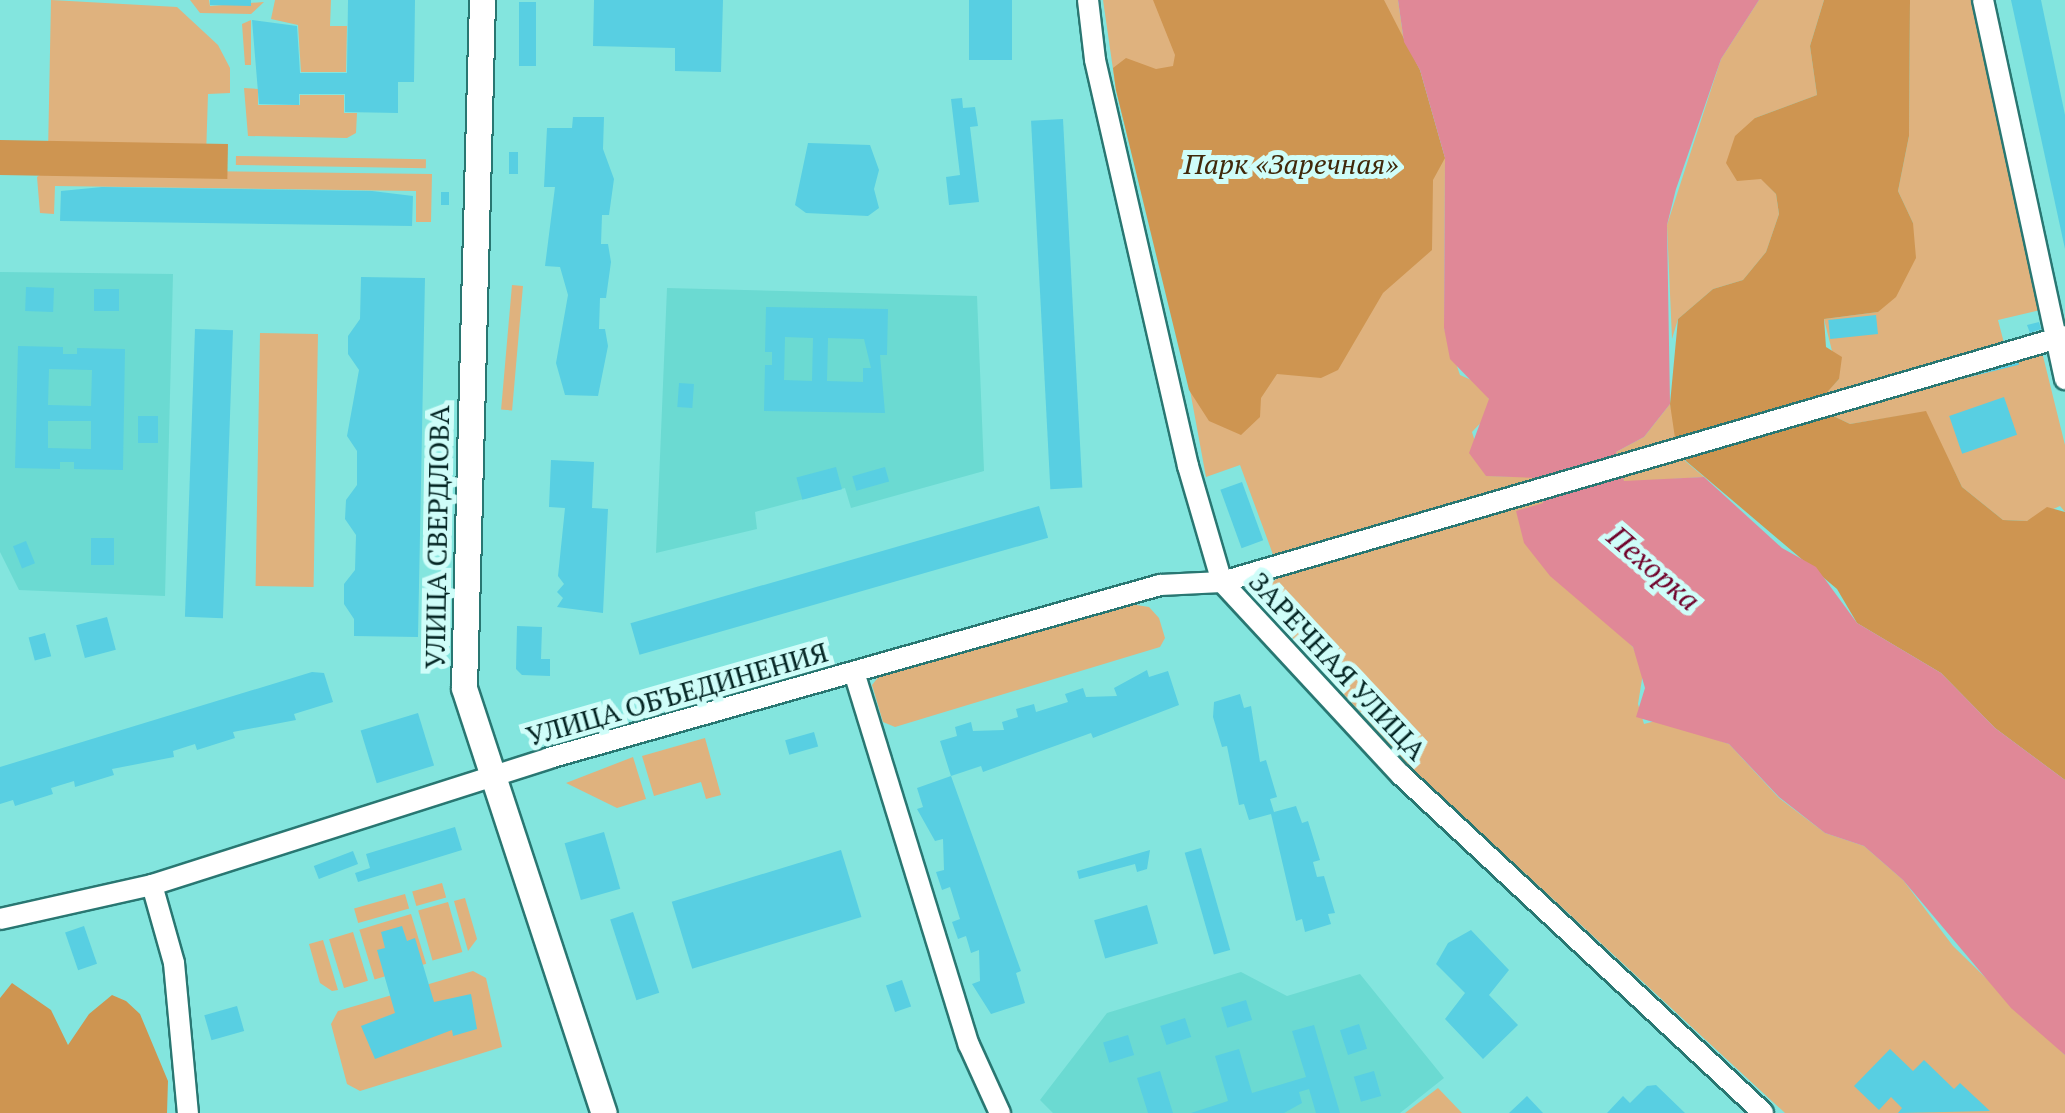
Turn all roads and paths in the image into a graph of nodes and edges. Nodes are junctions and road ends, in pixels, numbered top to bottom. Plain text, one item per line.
1 (482, 0) edge
2 (1088, 0) edge
3 (1982, 0) edge
4 (2061, 337) edge
5 (2065, 380) edge
6 (1222, 582) junction
7 (854, 672) junction
8 (494, 776) junction
9 (152, 885) junction
10 (0, 918) edge
11 (188, 1113) edge
12 (604, 1113) edge
13 (1000, 1113) edge
14 (1763, 1113) edge

1 - 8 main road, УЛИЦА СВЕРДЛОВА
2 - 6 street, ЗАРЕЧНАЯ УЛИЦА
3 - 4 street
4 - 5 street
4 - 6 street, УЛИЦА ОБЪЕДИНЕНИЯ
6 - 7 street, УЛИЦА ОБЪЕДИНЕНИЯ
6 - 14 street, ЗАРЕЧНАЯ УЛИЦА
7 - 8 street, УЛИЦА ОБЪЕДИНЕНИЯ
7 - 13 street
8 - 9 street, УЛИЦА ОБЪЕДИНЕНИЯ
8 - 12 main road, УЛИЦА СВЕРДЛОВА
9 - 10 street, УЛИЦА ОБЪЕДИНЕНИЯ
9 - 11 street

